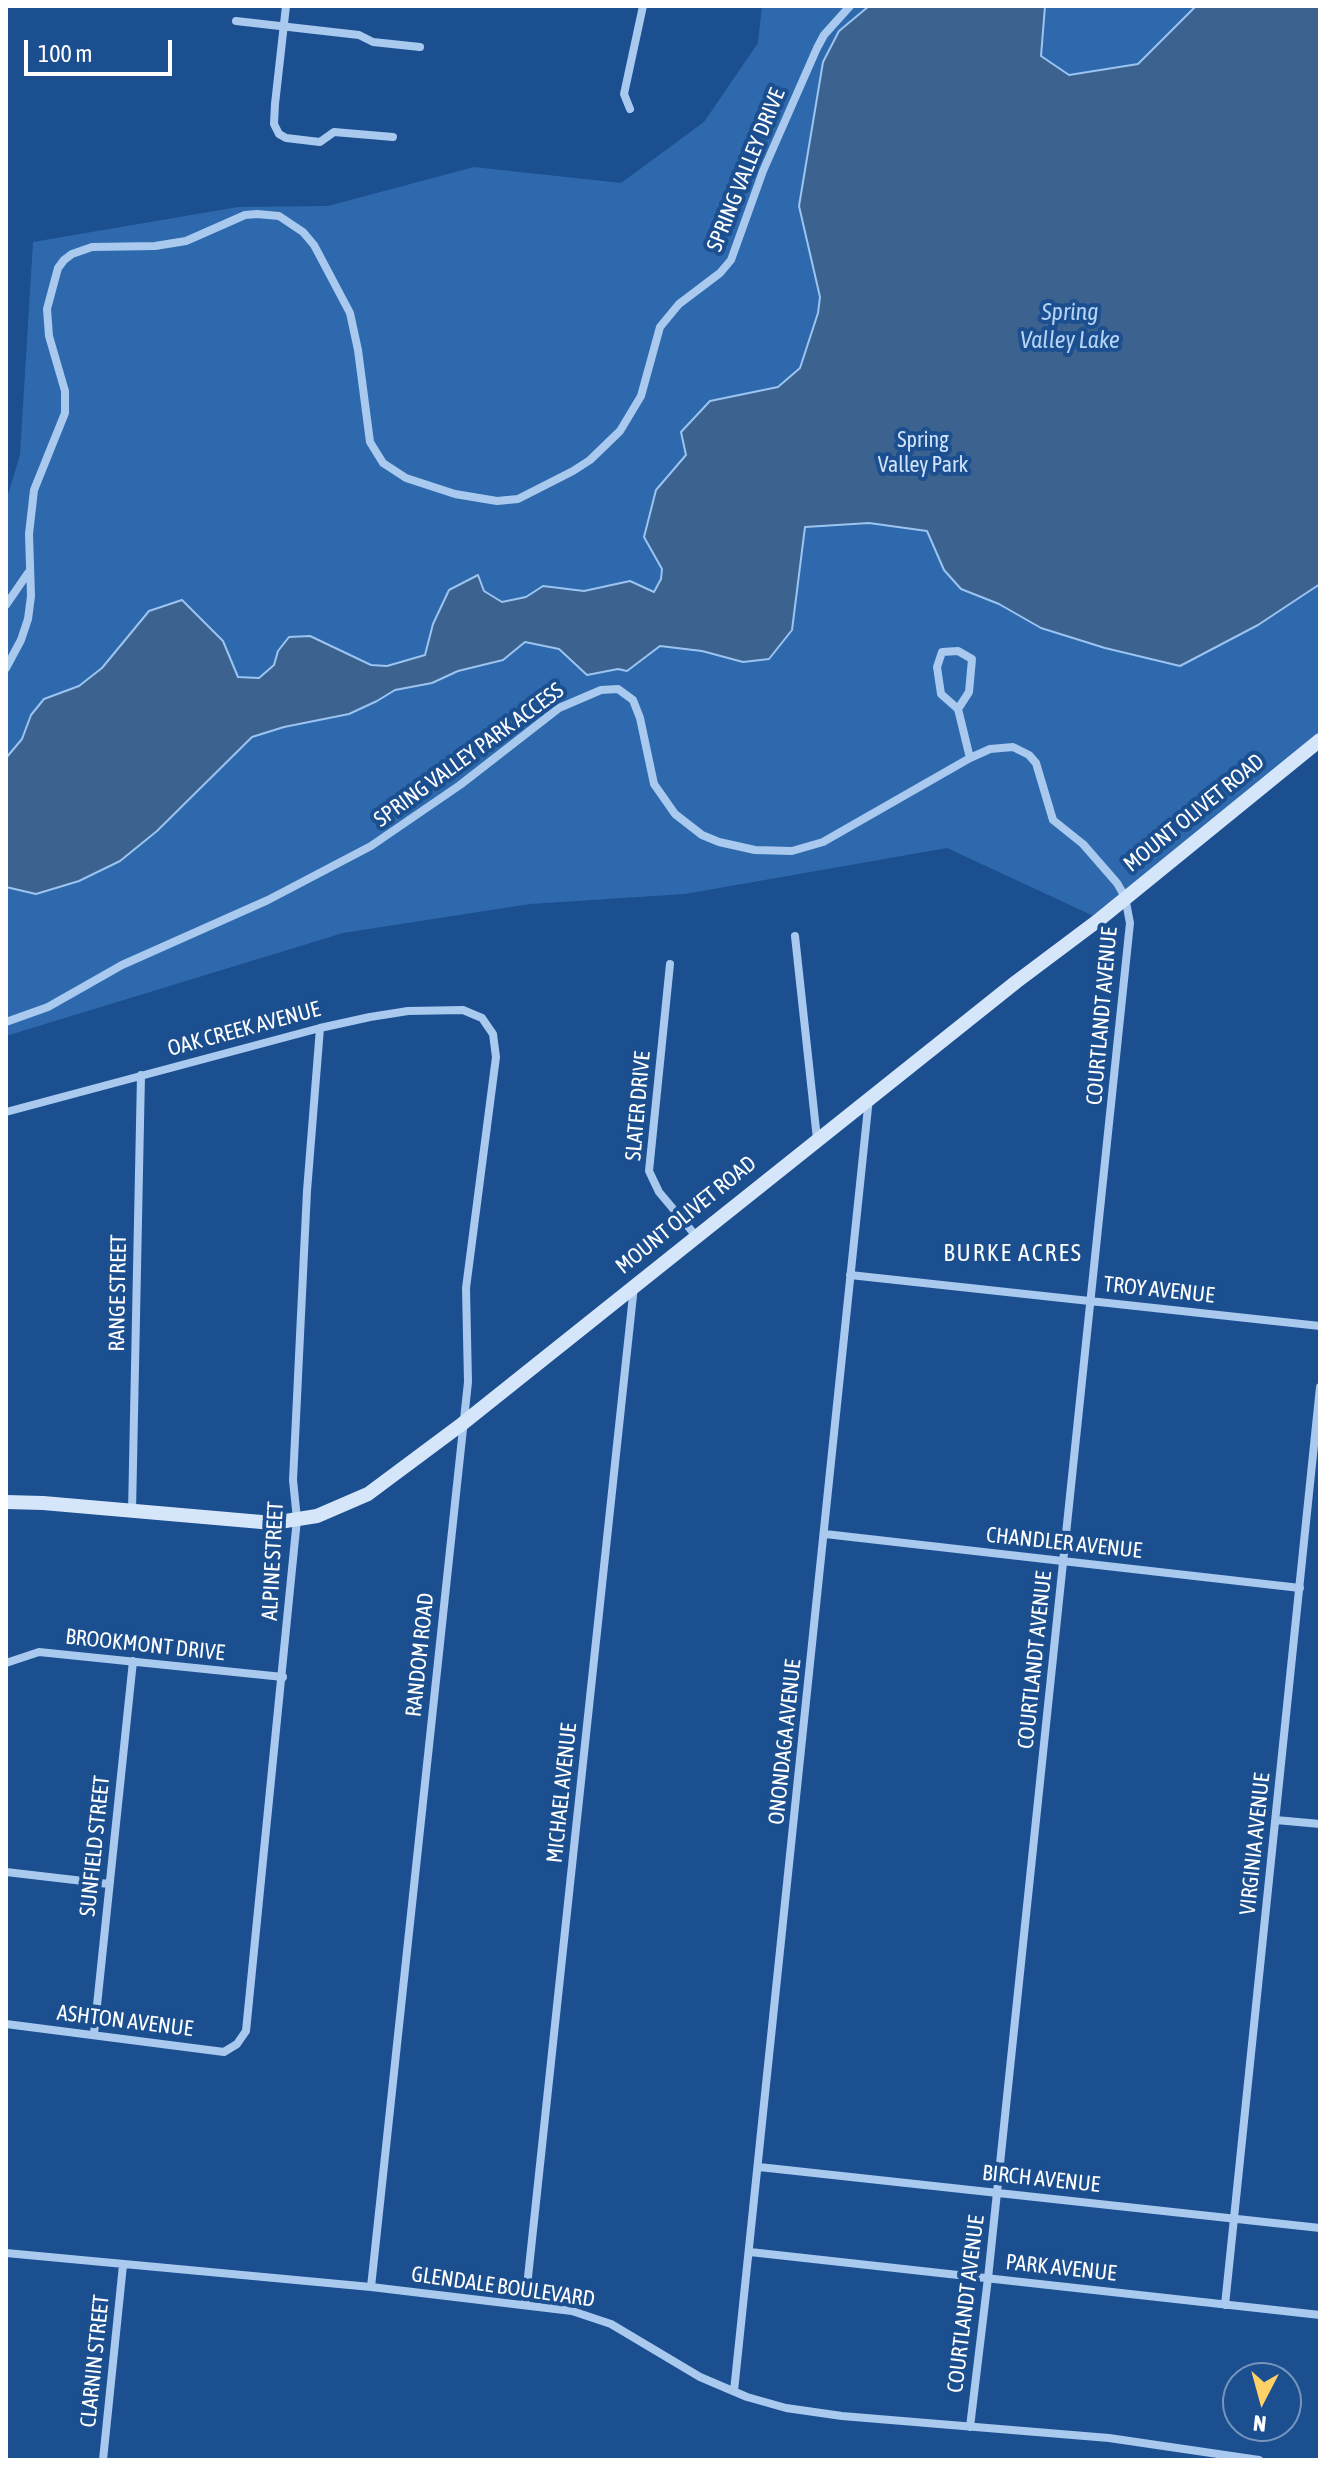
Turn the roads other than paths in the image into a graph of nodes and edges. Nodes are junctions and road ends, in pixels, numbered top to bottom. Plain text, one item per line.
1 (286, 6) edge
2 (643, 6) edge
3 (850, 6) edge
4 (236, 21) dead end
5 (284, 27) junction
6 (420, 47) dead end
7 (630, 109) dead end
8 (393, 137) dead end
9 (28, 572) junction
10 (6, 605) edge
11 (6, 668) edge
12 (958, 709) junction
13 (1320, 740) edge
14 (970, 758) junction
15 (1125, 897) junction
16 (795, 936) dead end
17 (670, 964) dead end
18 (6, 1022) edge
19 (490, 1027) joint
20 (320, 1028) junction
21 (141, 1075) junction
22 (869, 1097) junction
23 (6, 1112) edge
24 (817, 1139) junction
25 (696, 1236) junction
26 (850, 1275) junction
27 (634, 1285) junction
28 (1091, 1301) junction
29 (1320, 1326) edge
30 (1320, 1387) edge
31 (462, 1424) junction
32 (6, 1502) edge
33 (132, 1512) junction
34 (297, 1519) junction
35 (825, 1534) junction
36 (1064, 1561) junction
37 (1300, 1588) junction
38 (133, 1661) junction
39 (6, 1663) edge
40 (283, 1677) junction
41 (1276, 1820) junction
42 (1320, 1824) edge
43 (6, 1872) edge
44 (109, 1884) junction
45 (6, 2024) edge
46 (94, 2034) junction
47 (237, 2044) joint
48 (759, 2167) junction
49 (997, 2192) junction
50 (1234, 2218) junction
51 (1320, 2228) edge
52 (750, 2252) junction
53 (6, 2253) edge
54 (123, 2265) junction
55 (988, 2278) junction
56 (371, 2287) junction
57 (525, 2305) junction
58 (1225, 2305) junction
59 (1320, 2315) edge
60 (734, 2391) junction
61 (970, 2427) junction
62 (103, 2460) edge
63 (1259, 2460) edge

1 - 5 street
2 - 7 street
3 - 9 street, SPRING VALLEY DRIVE
4 - 5 street
5 - 6 street
5 - 8 street
9 - 10 street, SPRING VALLEY DRIVE
9 - 11 street, SPRING VALLEY DRIVE
12 - 12 street
12 - 14 street
13 - 15 street, MOUNT OLIVET ROAD
14 - 15 street, SPRING VALLEY PARK ACCESS
14 - 18 street, SPRING VALLEY PARK ACCESS
15 - 22 street, MOUNT OLIVET ROAD
15 - 28 street, COURTLANDT AVENUE
16 - 24 street
17 - 25 street, SLATER DRIVE
19 - 20 street, OAK CREEK AVENUE
19 - 31 street, RANDOM ROAD
20 - 21 street, OAK CREEK AVENUE
20 - 34 street, ALPINE STREET
21 - 23 street, OAK CREEK AVENUE
21 - 33 street, RANGE STREET
22 - 24 street, MOUNT OLIVET ROAD
22 - 26 street, ONONDAGA AVENUE
24 - 25 street, MOUNT OLIVET ROAD
25 - 27 street, MOUNT OLIVET ROAD
26 - 28 street, TROY AVENUE
26 - 35 street, ONONDAGA AVENUE
27 - 31 street, MOUNT OLIVET ROAD
27 - 57 street, MICHAEL AVENUE
28 - 29 street, TROY AVENUE
28 - 36 street, COURTLANDT AVENUE
30 - 37 street, VIRGINIA AVENUE
31 - 34 street, MOUNT OLIVET ROAD
31 - 56 street, RANDOM ROAD
32 - 33 street, MOUNT OLIVET ROAD
33 - 34 street, MOUNT OLIVET ROAD
34 - 40 street, ALPINE STREET
35 - 36 street, CHANDLER AVENUE
35 - 48 street, ONONDAGA AVENUE
36 - 37 street, CHANDLER AVENUE
36 - 49 street, COURTLANDT AVENUE
37 - 41 street, VIRGINIA AVENUE
38 - 39 street, BROOKMONT DRIVE
38 - 40 street, BROOKMONT DRIVE
38 - 44 street, SUNFIELD STREET
40 - 47 street, ALPINE STREET
41 - 42 street
41 - 50 street, VIRGINIA AVENUE
43 - 44 street
44 - 46 street, SUNFIELD STREET
45 - 46 street, ASHTON AVENUE
46 - 47 street, ASHTON AVENUE
48 - 49 street, BIRCH AVENUE
48 - 52 street, ONONDAGA AVENUE
49 - 50 street, BIRCH AVENUE
49 - 55 street, COURTLANDT AVENUE
50 - 51 street, BIRCH AVENUE
50 - 58 street, VIRGINIA AVENUE
52 - 55 street, PARK AVENUE
52 - 60 street, ONONDAGA AVENUE
53 - 54 street, GLENDALE BOULEVARD
54 - 56 street, GLENDALE BOULEVARD
54 - 62 street, CLARNIN STREET
55 - 58 street, PARK AVENUE
55 - 61 street, COURTLANDT AVENUE
56 - 57 street, GLENDALE BOULEVARD
57 - 60 street, GLENDALE BOULEVARD
58 - 59 street, PARK AVENUE
60 - 61 street, GLENDALE BOULEVARD
61 - 63 street, GLENDALE BOULEVARD

